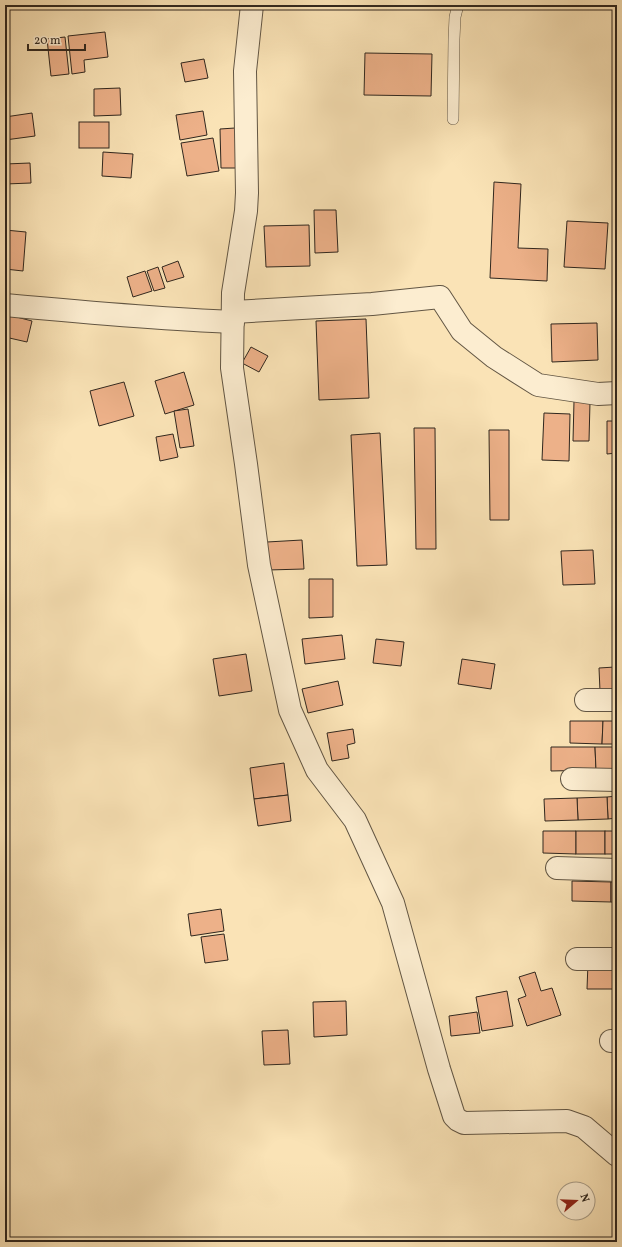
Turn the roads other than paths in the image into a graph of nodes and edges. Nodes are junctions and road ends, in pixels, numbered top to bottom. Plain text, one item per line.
1 (252, 5) edge
2 (458, 5) edge
3 (452, 119) dead end
4 (5, 306) edge
5 (233, 317) junction
6 (617, 393) edge
7 (586, 700) dead end
8 (617, 700) edge
9 (572, 779) dead end
10 (617, 780) edge
11 (557, 868) dead end
12 (617, 870) edge
13 (577, 959) dead end
14 (617, 959) edge
15 (617, 1155) edge

1 - 5 street
2 - 3 lane
4 - 5 street
5 - 6 street
5 - 15 street
7 - 8 street
9 - 10 street
11 - 12 street
13 - 14 street

